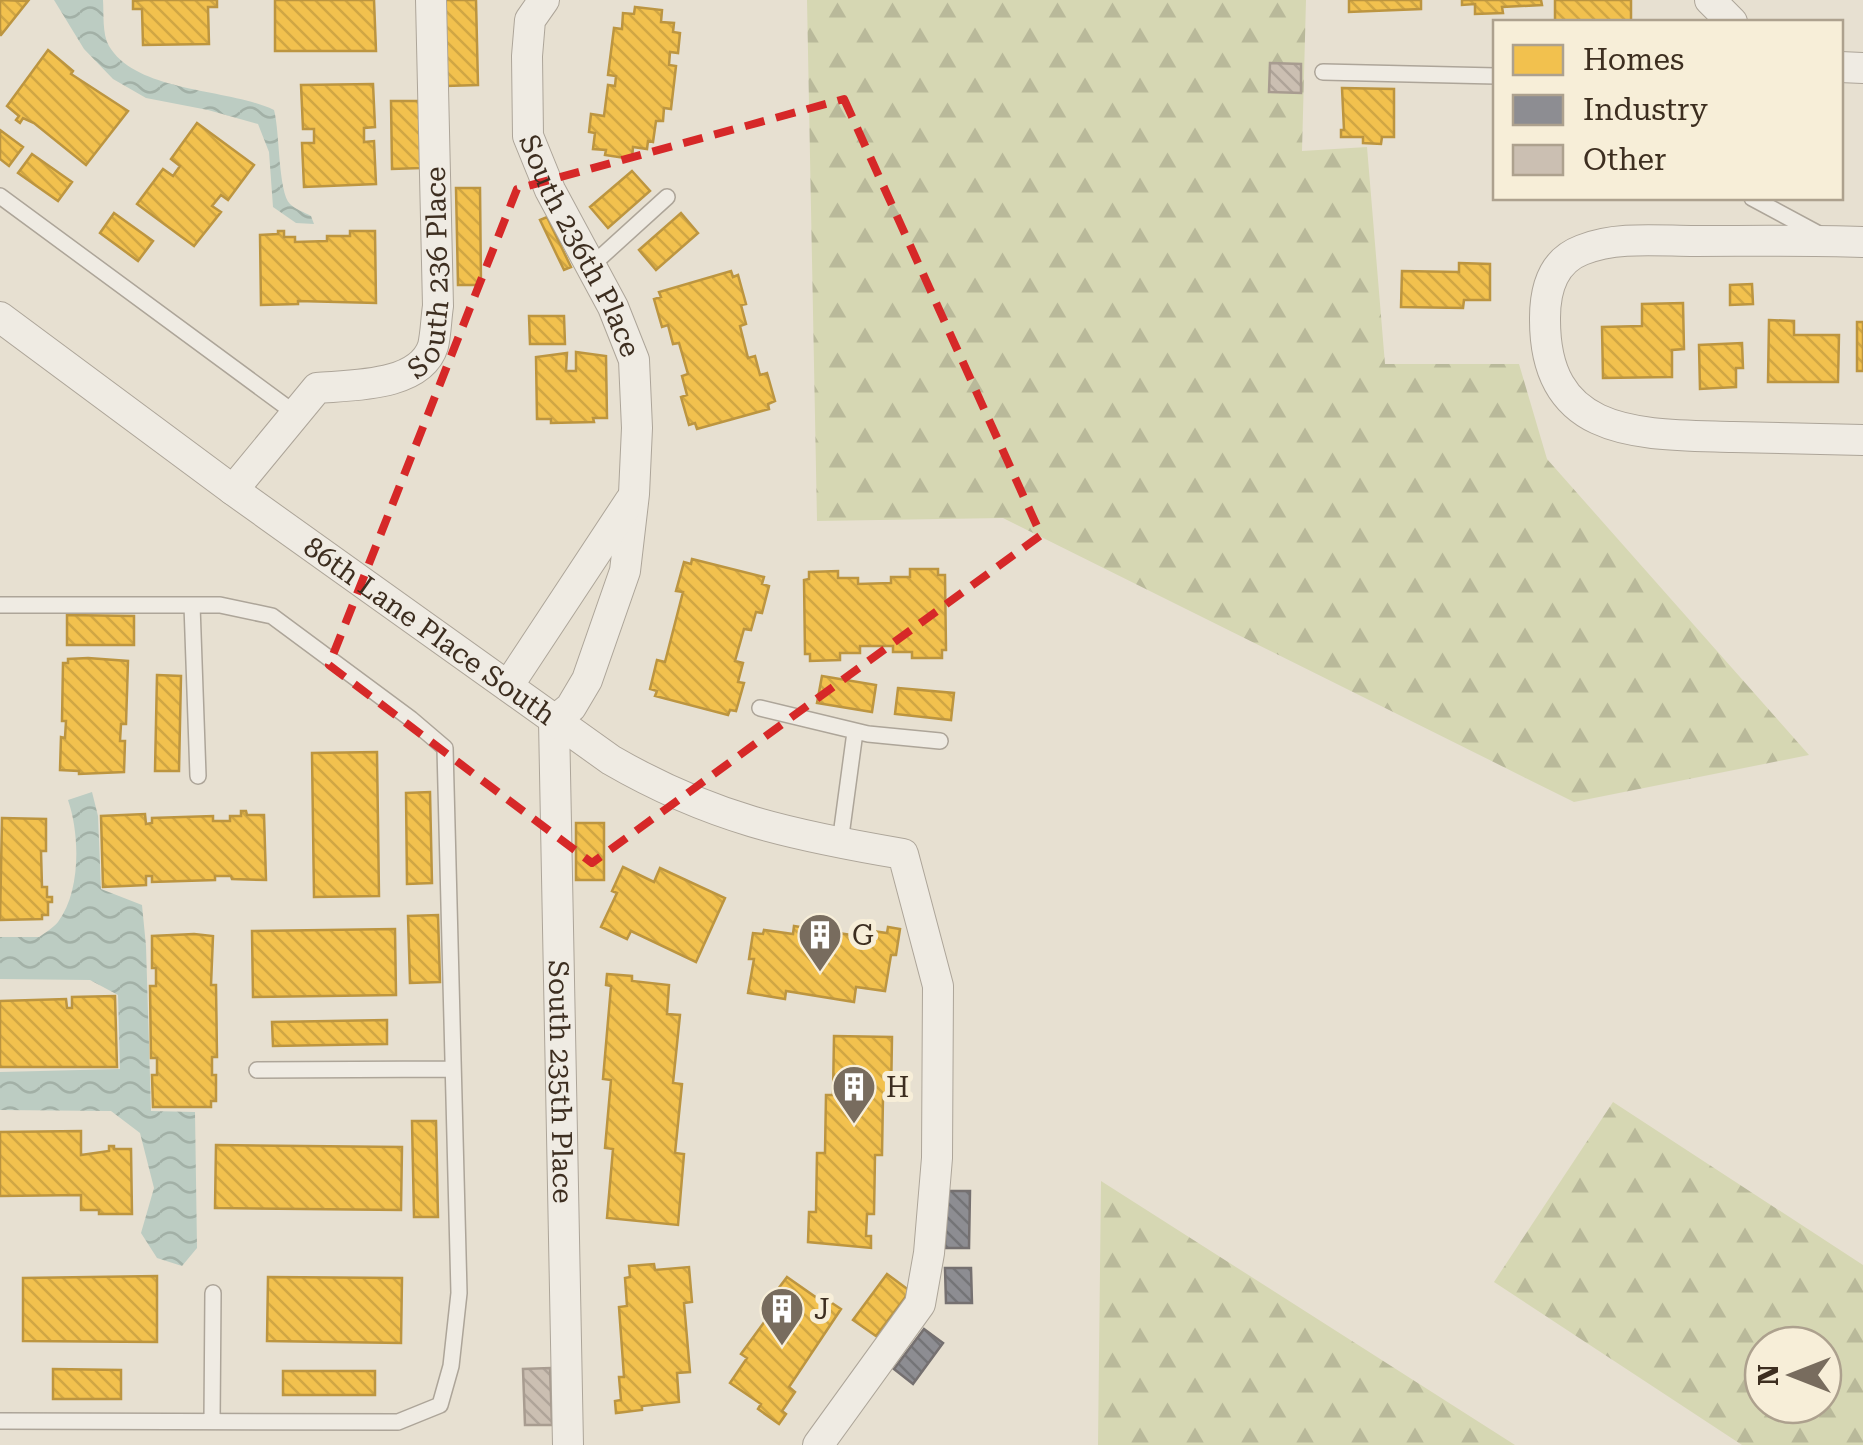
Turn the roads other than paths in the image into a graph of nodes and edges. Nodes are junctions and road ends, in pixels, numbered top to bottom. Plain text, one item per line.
1 (432, 0) edge
2 (544, 0) edge
3 (1710, 0) edge
4 (1730, 20) edge
5 (1323, 72) dead end
6 (1493, 76) edge
7 (0, 196) edge
8 (667, 197) dead end
9 (1756, 200) edge
10 (1831, 241) junction
11 (1863, 242) edge
12 (590, 266) junction
13 (0, 317) edge
14 (296, 414) junction
15 (1863, 440) edge
16 (233, 490) junction
17 (634, 494) junction
18 (0, 604) edge
19 (192, 604) junction
20 (508, 686) junction
21 (760, 708) dead end
22 (554, 721) junction
23 (856, 732) junction
24 (940, 742) dead end
25 (198, 776) dead end
26 (840, 843) junction
27 (454, 1068) junction
28 (257, 1070) dead end
29 (213, 1293) dead end
30 (0, 1421) edge
31 (212, 1421) junction
32 (568, 1445) edge
33 (818, 1445) edge

1 - 14 street, South 236 Place
2 - 12 street, South 236th Place
3 - 4 street
5 - 6 lane
7 - 14 lane
8 - 12 lane
9 - 10 lane
10 - 11 street
10 - 15 street
12 - 17 street, South 236th Place
13 - 16 street, 86th Lane Place South
14 - 16 street, South 236 Place
16 - 20 street, 86th Lane Place South
17 - 20 street
17 - 22 street, South 236th Place
18 - 19 lane
19 - 25 lane
19 - 27 lane
20 - 22 street, 86th Lane Place South
21 - 23 lane
22 - 26 street, 86th Lane Place South
22 - 32 street, South 235th Place
23 - 24 lane
23 - 26 lane
26 - 33 street, 86th Lane Place South
27 - 28 lane
27 - 31 lane
29 - 31 lane
30 - 31 lane

